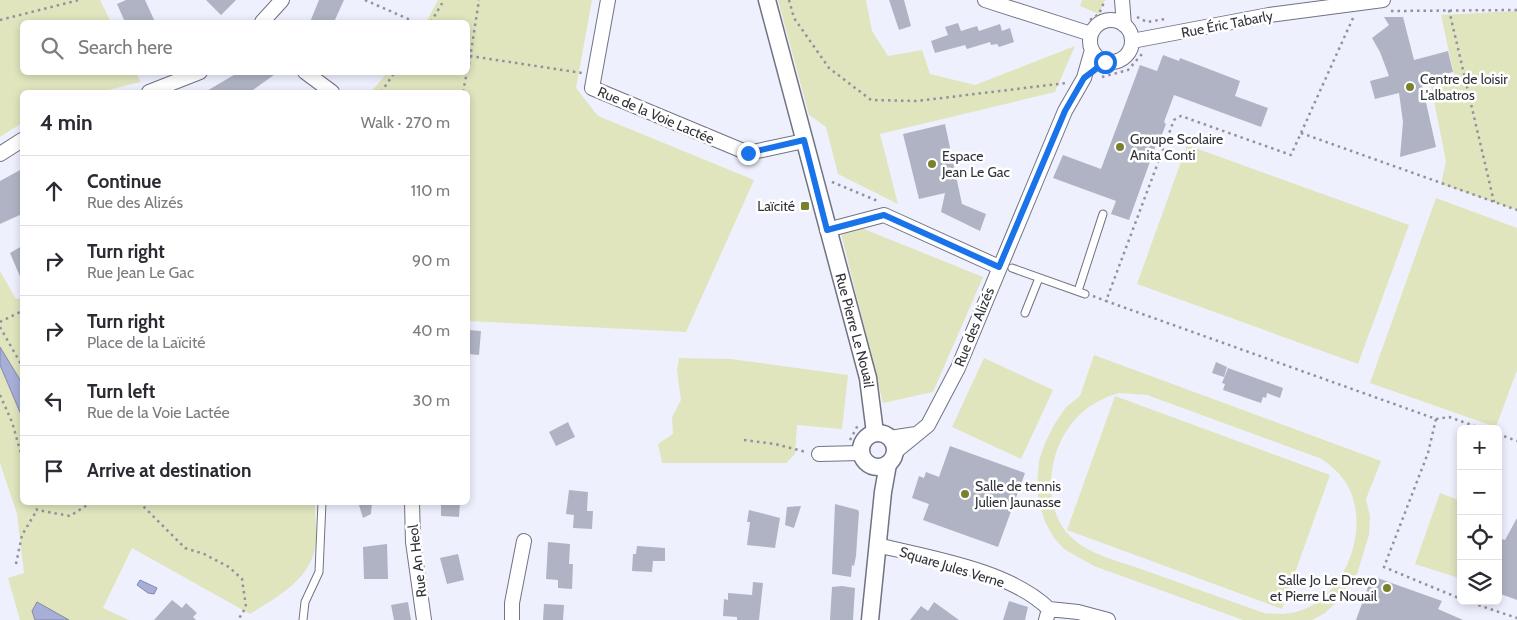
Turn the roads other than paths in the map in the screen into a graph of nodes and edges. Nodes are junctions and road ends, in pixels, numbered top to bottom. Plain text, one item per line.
1 (282, 0) edge
2 (608, 0) edge
3 (766, 0) edge
4 (985, 0) edge
5 (1115, 0) edge
6 (1122, 0) edge
7 (1382, 6) edge
8 (264, 20) edge
9 (1107, 21) junction
10 (1124, 25) junction
11 (1091, 34) junction
12 (1132, 41) junction
13 (1092, 50) junction
14 (1105, 62) junction
15 (192, 75) edge
16 (309, 75) edge
17 (1084, 78) junction
18 (154, 90) edge
19 (329, 90) edge
20 (804, 140) junction
21 (20, 141) edge
22 (0, 154) edge
23 (1103, 214) dead end
24 (827, 230) junction
25 (1005, 268) junction
26 (1039, 278) junction
27 (1025, 313) dead end
28 (880, 451) junction
29 (820, 454) road end
30 (322, 505) edge
31 (412, 505) edge
32 (524, 541) dead end
33 (877, 545) junction
34 (1048, 614) edge
35 (303, 620) edge
36 (424, 620) edge
37 (512, 620) edge
38 (870, 620) edge
39 (1108, 620) edge

1 - 8 street
2 - 20 street, Rue de la Voie Lactée
3 - 20 street
4 - 11 street
5 - 9 street
6 - 10 street
7 - 12 street, Rue Éric Tabarly
9 - 10 street
9 - 11 street
10 - 12 street
11 - 13 street
12 - 14 street
13 - 14 street
13 - 17 street, Rue des Alizés
14 - 17 street, Rue des Alizés
15 - 18 street
16 - 19 street
17 - 25 street, Rue des Alizés
20 - 24 street, Rue Pierre Le Nouail
21 - 22 street
23 - 26 lane
24 - 25 street
24 - 28 street, Rue Pierre Le Nouail
25 - 26 lane
25 - 28 street, Rue des Alizés
26 - 27 lane
28 - 29 street
28 - 33 street, Rue Pierre Le Nouail
30 - 35 lane
31 - 36 street, Rue An Heol
32 - 37 street
33 - 34 street, Square Jules Verne
33 - 38 street, Rue Pierre Le Nouail
34 - 39 street, Square Jules Verne

